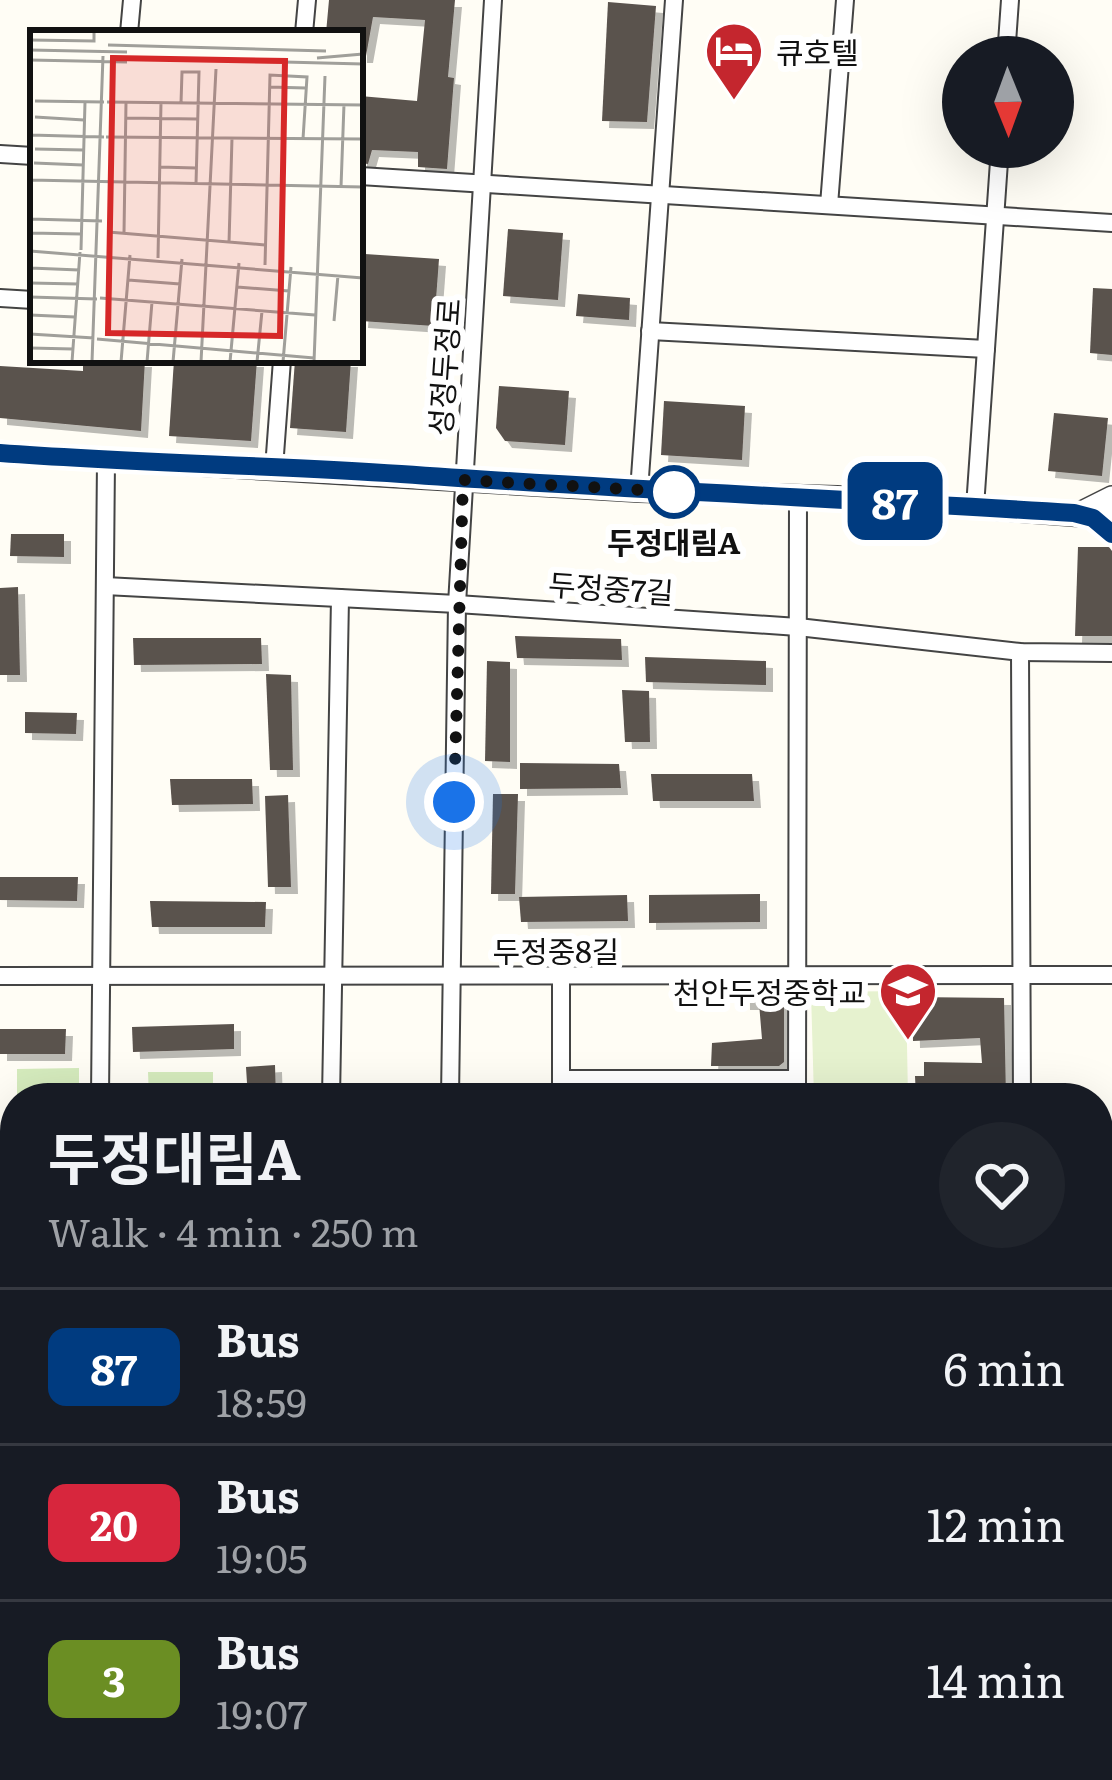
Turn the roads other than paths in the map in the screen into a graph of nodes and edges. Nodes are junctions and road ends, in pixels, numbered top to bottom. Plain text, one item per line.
1 (132, 0) edge
2 (307, 0) edge
3 (493, 0) edge
4 (674, 0) edge
5 (844, 0) edge
6 (1010, 0) edge
7 (129, 30) edge
8 (304, 30) edge
9 (1007, 36) edge
10 (0, 154) edge
11 (30, 156) edge
12 (998, 168) edge
13 (363, 176) edge
14 (482, 184) junction
15 (660, 195) junction
16 (829, 206) junction
17 (995, 216) junction
18 (1112, 223) edge
19 (0, 298) edge
20 (30, 300) edge
21 (650, 331) junction
22 (986, 349) junction
23 (282, 363) edge
24 (0, 453) edge
25 (106, 461) junction
26 (274, 468) junction
27 (463, 480) junction
28 (639, 491) junction
29 (798, 496) junction
30 (1112, 497) edge
31 (975, 507) junction
32 (1079, 514) junction
33 (1112, 518) edge
34 (1112, 534) edge
35 (105, 586) junction
36 (340, 598) junction
37 (457, 604) junction
38 (798, 627) junction
39 (1020, 652) junction
40 (1112, 653) edge
41 (1112, 975) edge
42 (0, 976) edge
43 (101, 976) junction
44 (332, 976) junction
45 (451, 976) junction
46 (1021, 976) junction
47 (561, 977) junction
48 (798, 977) junction
49 (561, 1078) junction
50 (797, 1078) junction
51 (100, 1083) edge
52 (332, 1083) edge
53 (450, 1083) edge
54 (561, 1083) edge
55 (797, 1083) edge
56 (1022, 1083) edge

1 - 7 street
2 - 8 street
3 - 14 street, 성정두정로
4 - 15 street
5 - 16 street
6 - 9 street
10 - 11 street
12 - 17 street
13 - 14 street
14 - 15 street
14 - 27 street, 성정두정로
15 - 16 street
15 - 21 street
16 - 17 street
17 - 18 street
17 - 22 street
19 - 20 street
21 - 22 street
21 - 28 street
22 - 31 street
23 - 26 street
24 - 25 street
25 - 26 street
25 - 35 street
26 - 27 street
27 - 28 street
27 - 37 street, 성정두정로
28 - 29 street
29 - 31 street
29 - 38 street
30 - 32 street
31 - 32 street
32 - 33 street
32 - 34 street
35 - 36 street, 두정중7길
35 - 43 street
36 - 37 street, 두정중7길
36 - 44 street
37 - 38 street, 두정중7길
37 - 45 street, 성정두정로
38 - 39 street, 두정중7길
38 - 48 street
39 - 40 street, 두정중7길
39 - 46 street
41 - 46 street, 두정중8길
42 - 43 street, 두정중8길
43 - 44 street, 두정중8길
43 - 51 street
44 - 45 street, 두정중8길
44 - 52 street
45 - 47 street, 두정중8길
45 - 53 street, 성정두정로
46 - 48 street, 두정중8길
46 - 56 street
47 - 48 street, 두정중8길
47 - 49 street
48 - 50 street
49 - 50 street
49 - 54 street
50 - 55 street

